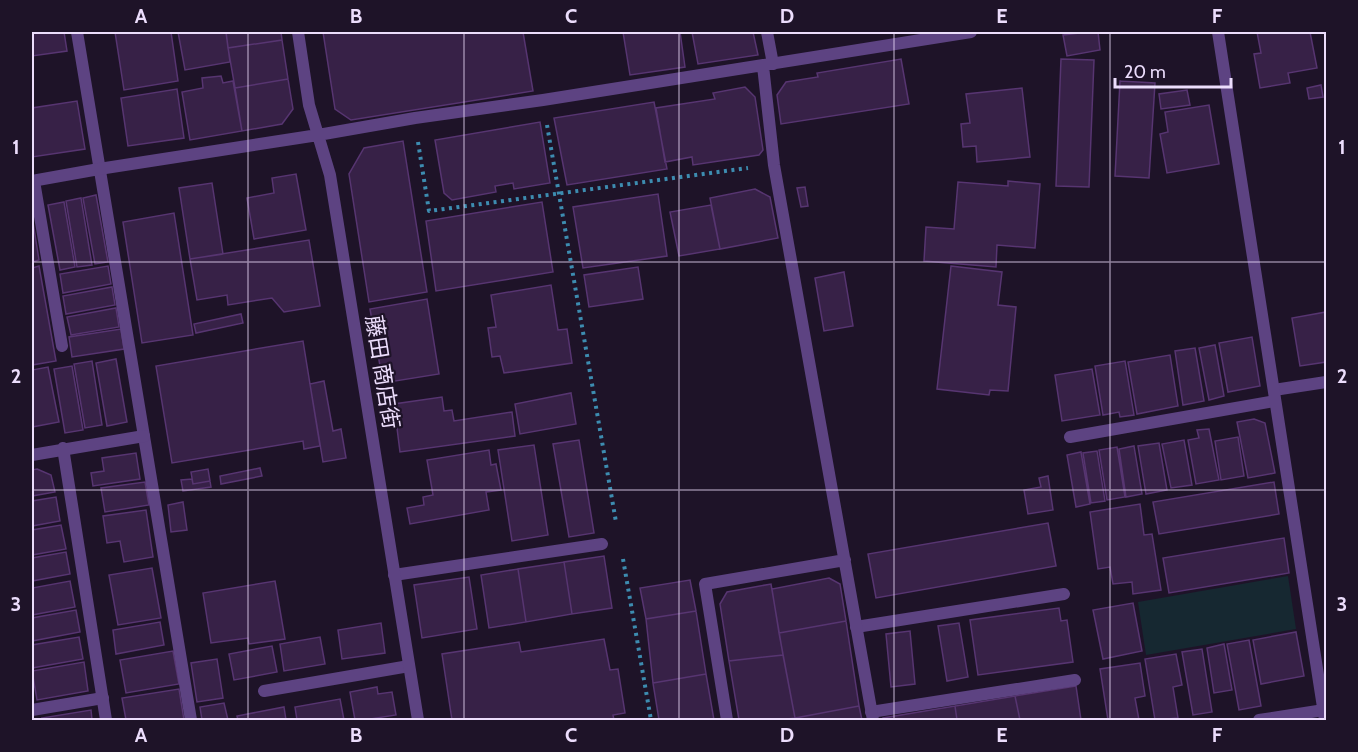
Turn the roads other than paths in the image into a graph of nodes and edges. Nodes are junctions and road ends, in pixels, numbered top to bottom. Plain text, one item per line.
1 (77, 32) edge
2 (298, 32) edge
3 (767, 32) edge
4 (971, 32) edge
5 (1218, 32) edge
6 (768, 65) junction
7 (318, 135) junction
8 (99, 169) junction
9 (33, 181) edge
10 (62, 345) dead end
11 (1326, 382) edge
12 (1275, 396) junction
13 (144, 436) junction
14 (1070, 437) dead end
15 (63, 448) junction
16 (32, 454) edge
17 (602, 544) dead end
18 (845, 560) junction
19 (394, 576) junction
20 (1064, 594) dead end
21 (856, 627) junction
22 (409, 666) junction
23 (1075, 680) dead end
24 (264, 691) dead end
25 (103, 698) junction
26 (32, 710) edge
27 (1325, 715) edge
28 (872, 716) edge
29 (106, 720) edge
30 (191, 720) edge
31 (417, 720) edge
32 (727, 720) edge
33 (1259, 720) edge

1 - 8 street
2 - 7 street, 藤田 商店街
3 - 6 street
4 - 6 street
5 - 12 street
6 - 7 street
6 - 18 street
7 - 8 street
7 - 19 street, 藤田 商店街
8 - 9 street
8 - 13 street
9 - 10 street
11 - 12 street
12 - 14 street
12 - 27 street
13 - 15 street
13 - 30 street
15 - 16 street
15 - 25 street
17 - 19 street
18 - 21 street
18 - 32 street
19 - 22 street, 藤田 商店街
20 - 21 street
21 - 28 street
22 - 24 street
22 - 31 street, 藤田 商店街
23 - 28 street
25 - 26 street
25 - 29 street
27 - 33 street

